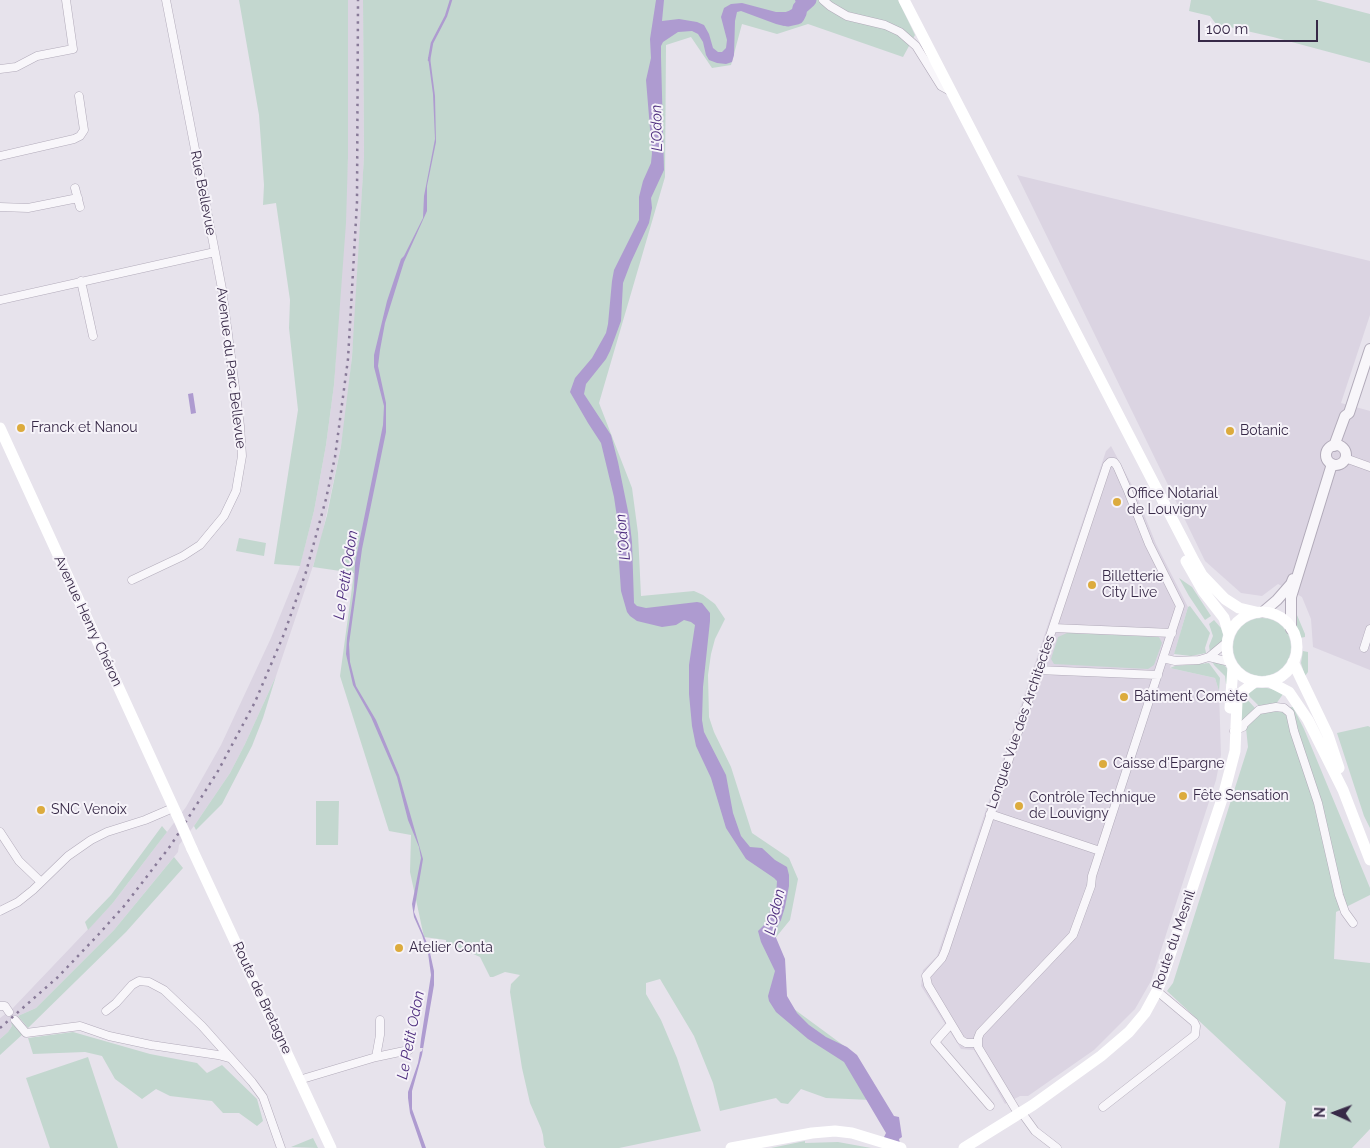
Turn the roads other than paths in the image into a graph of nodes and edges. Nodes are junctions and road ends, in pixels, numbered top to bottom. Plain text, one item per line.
1 (66, 0) edge
2 (166, 0) edge
3 (822, 0) edge
4 (904, 0) edge
5 (0, 69) edge
6 (950, 91) junction
7 (80, 96) dead end
8 (0, 156) edge
9 (75, 188) dead end
10 (78, 198) junction
11 (0, 207) edge
12 (80, 207) dead end
13 (215, 252) junction
14 (81, 280) junction
15 (0, 300) edge
16 (93, 336) dead end
17 (1370, 350) edge
18 (0, 428) edge
19 (1338, 447) junction
20 (1345, 458) junction
21 (1332, 464) junction
22 (1370, 467) edge
23 (1157, 490) junction
24 (1304, 553) junction
25 (132, 580) dead end
26 (1259, 612) junction
27 (1053, 628) junction
28 (1291, 628) junction
29 (1370, 629) edge
30 (1172, 633) junction
31 (1228, 639) junction
32 (1364, 648) dead end
33 (1210, 657) junction
34 (1164, 658) junction
35 (1293, 662) junction
36 (1232, 665) junction
37 (1038, 670) junction
38 (1158, 675) junction
39 (1256, 681) junction
40 (1268, 681) junction
41 (1233, 731) junction
42 (1343, 790) junction
43 (175, 811) junction
44 (990, 814) junction
45 (0, 832) edge
46 (192, 849) joint
47 (1100, 851) junction
48 (1370, 860) edge
49 (41, 882) junction
50 (0, 911) edge
51 (1353, 923) dead end
52 (1157, 991) junction
53 (0, 1006) edge
54 (106, 1011) dead end
55 (8, 1012) dead end
56 (15, 1020) dead end
57 (380, 1020) dead end
58 (951, 1024) junction
59 (977, 1043) junction
60 (409, 1050) dead end
61 (376, 1057) junction
62 (229, 1058) junction
63 (299, 1080) junction
64 (990, 1106) dead end
65 (1103, 1107) dead end
66 (1020, 1114) junction
67 (281, 1148) edge
68 (331, 1148) edge
69 (731, 1148) edge
70 (901, 1148) edge
71 (964, 1148) edge
72 (1056, 1148) edge

1 - 5 street
2 - 13 street, Rue Bellevue
3 - 6 street
4 - 6 main road
6 - 23 main road
7 - 8 street
9 - 10 street
10 - 11 street
10 - 12 street
13 - 14 street, Rue Bellevue
13 - 25 street, Avenue du Parc Bellevue
14 - 15 street, Rue Bellevue
14 - 16 street
17 - 19 street
18 - 43 main road, Avenue Henry Chéron
19 - 20 street
19 - 21 street
20 - 21 street
20 - 22 street
21 - 24 street
23 - 26 main road
23 - 31 main road
24 - 26 street
24 - 28 street
26 - 28 main road
26 - 31 main road
27 - 30 street
27 - 30 street, Longue Vue des Architectes
27 - 37 street, Longue Vue des Architectes
28 - 35 main road
29 - 32 street
30 - 34 street
31 - 33 street
31 - 36 main road
33 - 34 street
33 - 36 street
34 - 38 street
35 - 40 main road
35 - 42 main road
36 - 39 main road
36 - 41 main road, Route du Mesnil
37 - 38 street
37 - 44 street, Longue Vue des Architectes
38 - 47 street
39 - 40 main road
39 - 41 main road, Route du Mesnil
40 - 42 main road
41 - 51 street
41 - 52 main road, Route du Mesnil
42 - 48 main road
43 - 46 main road, Avenue Henry Chéron, bridge
43 - 49 street
44 - 47 street
44 - 58 street, Longue Vue des Architectes
45 - 49 street
46 - 63 main road, Route de Bretagne
47 - 59 street
49 - 50 street
52 - 65 street
52 - 66 main road, Route du Mesnil
53 - 55 street
54 - 62 street
56 - 62 street
57 - 61 street
58 - 59 street
58 - 64 street
59 - 66 street
60 - 61 street
61 - 63 street
62 - 67 street
63 - 68 main road, Route de Bretagne
66 - 71 main road, Route du Mesnil
66 - 72 street
69 - 70 main road

